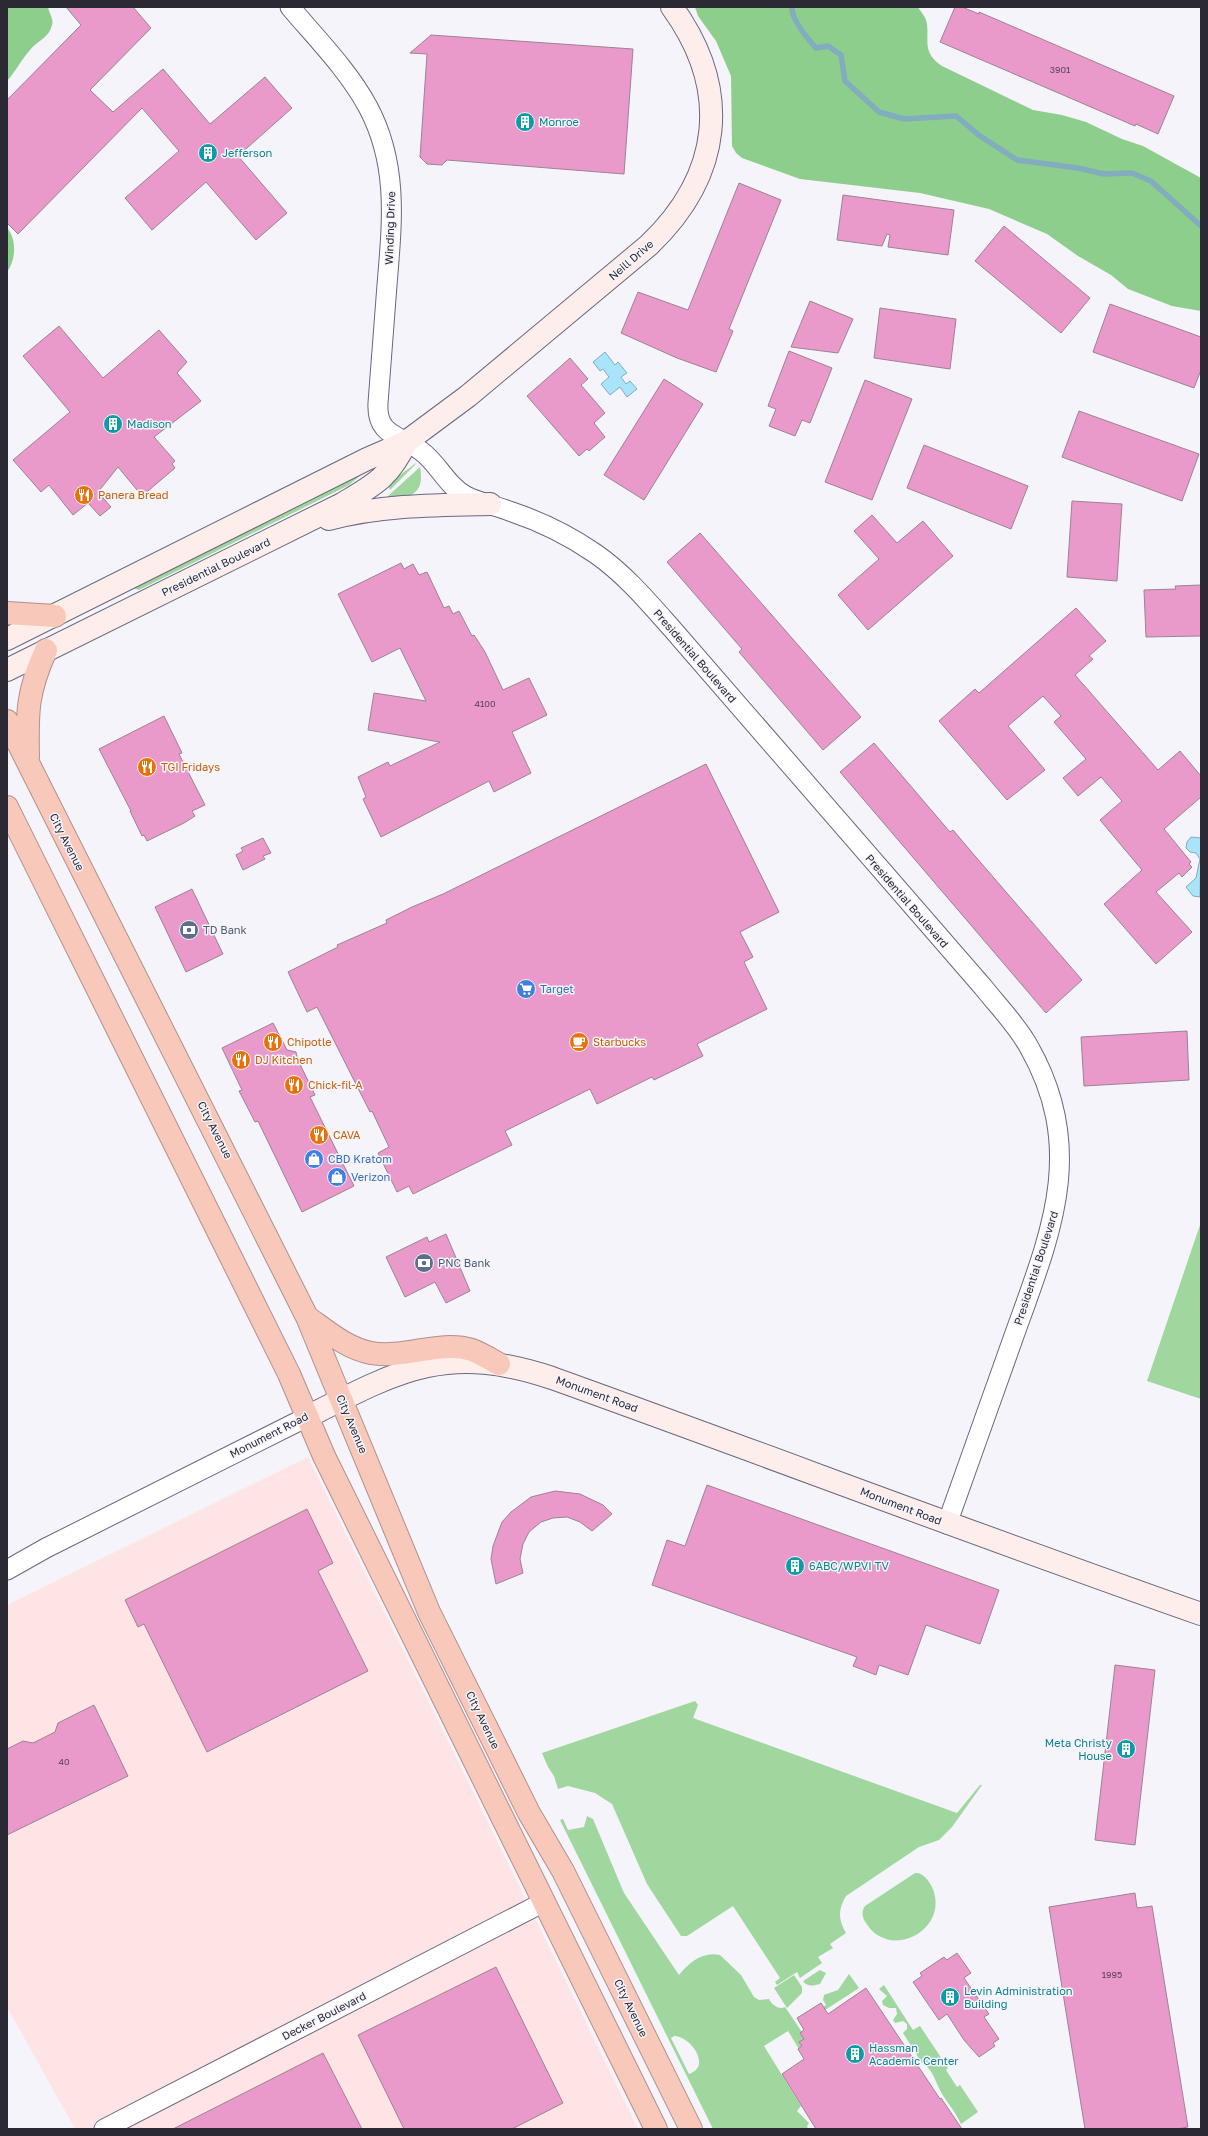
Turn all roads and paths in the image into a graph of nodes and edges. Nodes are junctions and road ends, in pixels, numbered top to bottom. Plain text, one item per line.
1 (290, 7) edge
2 (672, 7) edge
3 (406, 442) junction
4 (490, 504) junction
5 (293, 528) junction
6 (7, 613) edge
7 (55, 616) junction
8 (7, 639) edge
9 (46, 650) junction
10 (7, 670) edge
11 (7, 721) edge
12 (28, 762) junction
13 (7, 808) edge
14 (307, 1317) junction
15 (499, 1364) junction
16 (341, 1399) junction
17 (307, 1417) junction
18 (947, 1524) junction
19 (7, 1570) edge
20 (1201, 1614) edge
21 (544, 1902) junction
22 (104, 2129) edge
23 (656, 2129) edge
24 (691, 2129) edge

1 - 3 street, Winding Drive
2 - 3 main road, Neill Drive
3 - 4 street, Presidential Boulevard
3 - 5 main road, Presidential Boulevard
3 - 7 main road
4 - 5 main road
4 - 18 street, Presidential Boulevard
5 - 9 main road, Presidential Boulevard
6 - 7 highway
7 - 8 main road
9 - 10 main road, Presidential Boulevard
9 - 12 highway
11 - 12 highway, City Avenue
12 - 14 highway, City Avenue
13 - 17 highway
14 - 15 highway
14 - 16 highway, City Avenue
15 - 16 main road, Monument Road
15 - 18 main road, Monument Road
16 - 17 main road, Monument Road
16 - 24 highway, City Avenue
17 - 19 street, Monument Road
17 - 21 highway
18 - 20 main road, Monument Road
21 - 22 street, Decker Boulevard
21 - 23 highway

